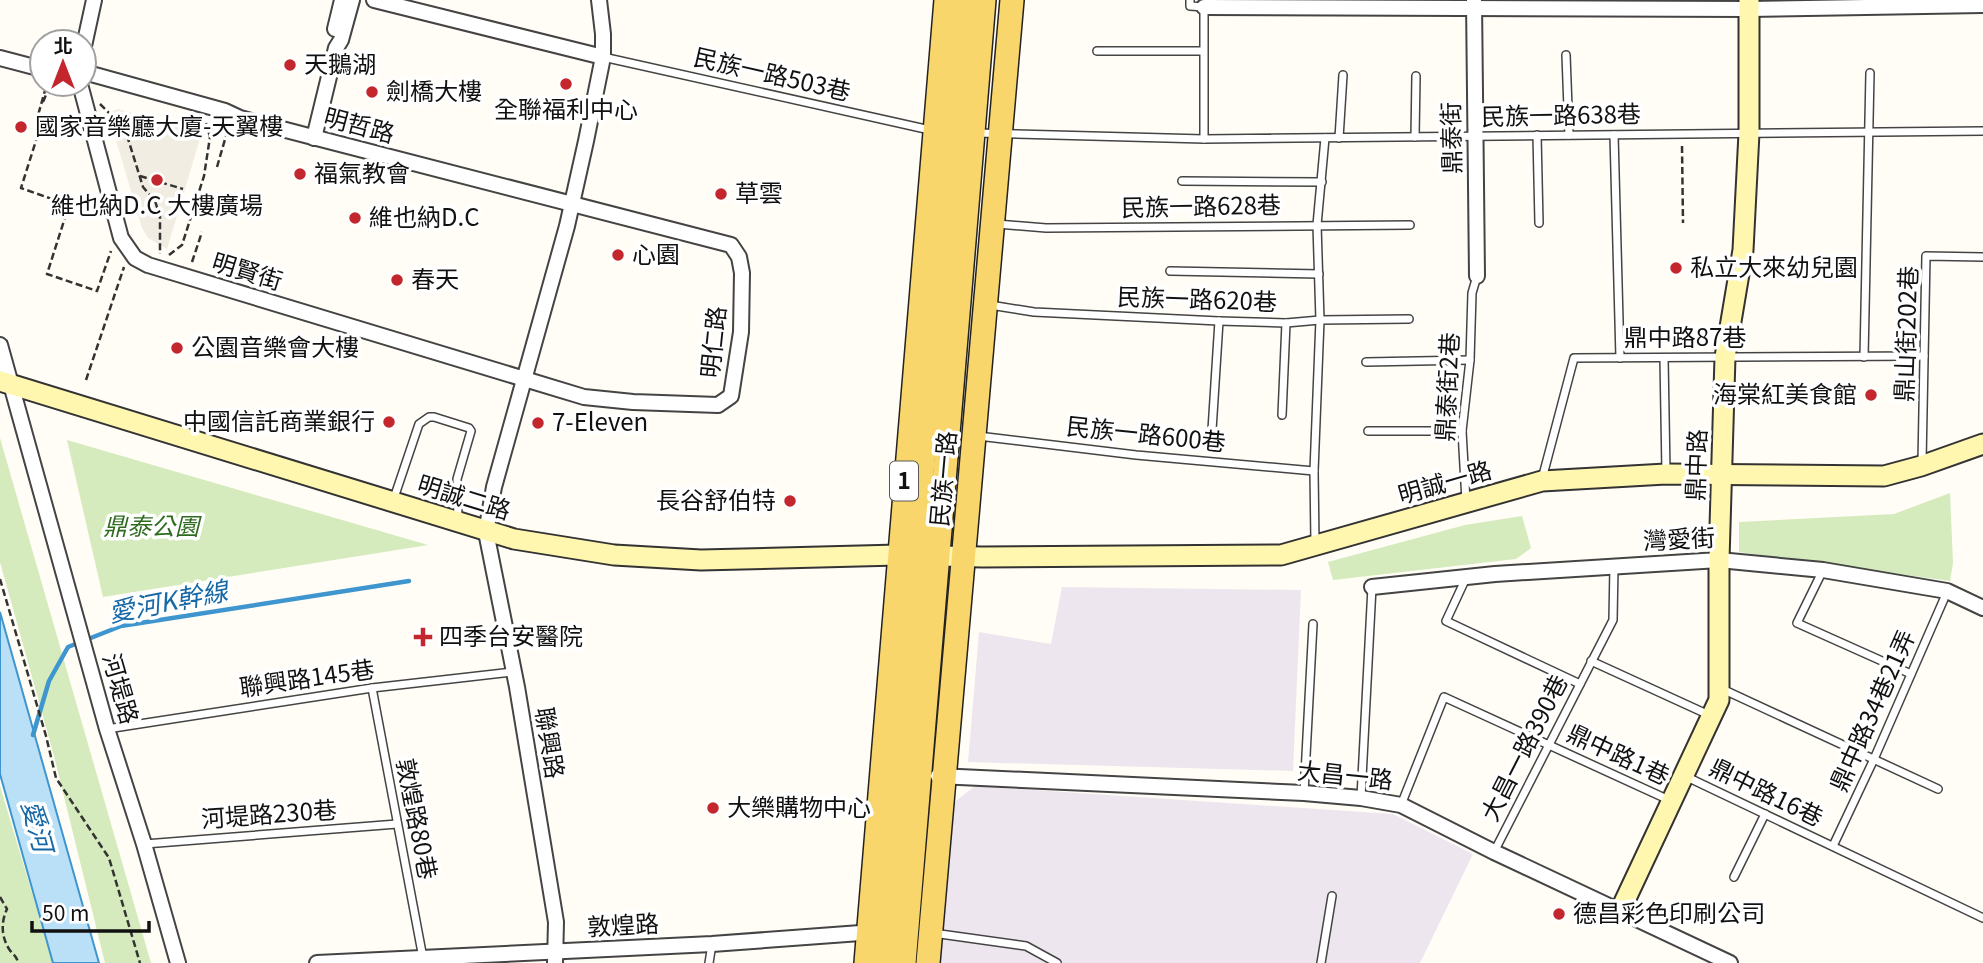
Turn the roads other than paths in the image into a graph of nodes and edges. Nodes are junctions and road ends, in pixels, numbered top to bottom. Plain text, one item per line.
1 (94, 0) edge
2 (342, 0) edge
3 (352, 0) edge
4 (374, 0) edge
5 (599, 0) edge
6 (946, 0) edge
7 (965, 0) edge
8 (984, 0) edge
9 (1012, 0) edge
10 (1190, 0) edge
11 (1895, 3) edge
12 (1252, 4) edge
13 (1474, 4) edge
14 (1613, 4) edge
15 (1749, 4) edge
16 (1983, 5) edge
17 (1204, 7) junction
18 (88, 28) edge
19 (336, 48) junction
20 (0, 50) edge
21 (1097, 51) dead end
22 (1203, 51) junction
23 (1566, 55) dead end
24 (28, 57) edge
25 (603, 57) junction
26 (0, 58) edge
27 (28, 65) edge
28 (1870, 72) dead end
29 (1343, 75) dead end
30 (98, 76) edge
31 (1416, 76) dead end
32 (98, 82) edge
33 (136, 87) junction
34 (84, 98) edge
35 (933, 131) junction
36 (1983, 131) edge
37 (1868, 132) junction
38 (972, 133) junction
39 (1749, 133) junction
40 (1001, 134) junction
41 (1537, 135) junction
42 (1569, 135) junction
43 (1614, 135) junction
44 (1474, 136) junction
45 (1415, 137) junction
46 (314, 138) junction
47 (1325, 138) junction
48 (1339, 138) junction
49 (1204, 139) junction
50 (1182, 181) dead end
51 (1322, 182) junction
52 (572, 205) junction
53 (992, 223) junction
54 (1539, 223) dead end
55 (1317, 225) junction
56 (1410, 225) dead end
57 (1983, 257) edge
58 (1170, 271) dead end
59 (1319, 274) junction
60 (1477, 276) joint
61 (985, 313) junction
62 (937, 316) junction
63 (1409, 319) dead end
64 (1321, 320) junction
65 (1219, 321) junction
66 (1286, 323) junction
67 (0, 345) edge
68 (1924, 356) junction
69 (1725, 357) junction
70 (1864, 357) junction
71 (1620, 358) junction
72 (1664, 358) junction
73 (1470, 360) junction
74 (1366, 362) dead end
75 (4, 380) edge
76 (522, 380) junction
77 (1282, 415) dead end
78 (1212, 430) dead end
79 (1368, 431) dead end
80 (1462, 431) junction
81 (974, 435) junction
82 (1983, 444) edge
83 (1922, 466) junction
84 (1314, 471) junction
85 (1666, 474) junction
86 (1721, 475) junction
87 (1542, 481) junction
88 (392, 502) junction
89 (1466, 502) junction
90 (458, 523) junction
91 (486, 531) junction
92 (1315, 545) junction
93 (918, 555) junction
94 (964, 557) junction
95 (1718, 559) junction
96 (1614, 566) junction
97 (1823, 570) junction
98 (1466, 577) junction
99 (1373, 587) joint
100 (1947, 592) junction
101 (1983, 608) edge
102 (1313, 624) dead end
103 (1591, 662) junction
104 (513, 671) junction
105 (1911, 674) junction
106 (1580, 684) junction
107 (1720, 687) junction
108 (372, 688) junction
109 (1711, 716) junction
110 (107, 729) junction
111 (1548, 745) junction
112 (1874, 759) junction
113 (919, 775) junction
114 (1683, 775) junction
115 (944, 776) junction
116 (1938, 789) dead end
117 (1304, 793) junction
118 (1361, 798) junction
119 (1671, 801) junction
120 (1401, 805) junction
121 (1765, 814) junction
122 (397, 824) junction
123 (144, 844) junction
124 (1833, 846) junction
125 (1493, 852) junction
126 (1734, 877) dead end
127 (1332, 896) dead end
128 (1620, 911) junction
129 (1983, 918) edge
130 (887, 932) junction
131 (931, 932) junction
132 (712, 944) junction
133 (556, 957) edge
134 (423, 958) junction
135 (178, 963) edge
136 (317, 963) edge
137 (709, 963) edge
138 (866, 963) edge
139 (882, 963) edge
140 (904, 963) edge
141 (928, 963) edge
142 (1057, 963) edge
143 (1321, 963) edge
144 (1730, 963) edge

1 - 18 street
2 - 19 street
3 - 19 street
4 - 25 street
5 - 25 street
6 - 35 main road, 民族一路 / 1
7 - 62 main road, 民族一路 / 1
8 - 38 main road, 民族一路 / 1
9 - 40 main road, 民族一路
10 - 17 lane
11 - 15 street
11 - 16 street
12 - 13 street
12 - 17 street
13 - 14 street
13 - 44 street, 鼎泰街
14 - 15 street
15 - 39 street, 鼎中路
17 - 22 lane
19 - 46 street
20 - 24 street
21 - 22 lane
22 - 49 lane
23 - 42 lane
25 - 35 lane, 民族一路503巷
25 - 52 street
26 - 27 street
28 - 37 lane
29 - 48 lane
30 - 33 street, 明哲路
31 - 45 lane
32 - 33 street, 明哲路
33 - 46 street, 明哲路
34 - 76 street, 明賢街
35 - 62 main road, 民族一路 / 1
36 - 37 lane, 民族一路638巷
37 - 39 lane, 民族一路638巷
37 - 70 lane
38 - 40 lane, 民族一路638巷
38 - 62 main road, 民族一路 / 1
39 - 43 lane, 民族一路638巷
39 - 69 street, 鼎中路
40 - 49 lane, 民族一路638巷
40 - 53 main road, 民族一路
41 - 42 lane, 民族一路638巷
41 - 44 lane, 民族一路638巷
41 - 54 lane
42 - 43 lane, 民族一路638巷
43 - 71 lane
44 - 45 lane, 民族一路638巷
44 - 60 street, 鼎泰街
45 - 48 lane, 民族一路638巷
46 - 52 street, 明哲路
47 - 48 lane, 民族一路638巷
47 - 49 lane, 民族一路638巷
47 - 51 lane
50 - 51 lane
51 - 55 lane
52 - 76 street
52 - 76 street, 明仁路
53 - 55 lane, 民族一路628巷
53 - 61 main road, 民族一路
55 - 56 lane, 民族一路628巷
55 - 59 lane
57 - 68 lane, 鼎山街202巷
58 - 59 lane
59 - 64 lane
60 - 73 lane, 鼎泰街2巷
61 - 62 main road
61 - 65 lane, 民族一路620巷
61 - 81 main road, 民族一路
62 - 93 main road, 民族一路 / 1
63 - 64 lane, 民族一路620巷
64 - 66 lane, 民族一路620巷
64 - 84 lane
65 - 66 lane, 民族一路620巷
65 - 78 lane
66 - 77 lane
67 - 75 street, 河堤路
68 - 70 lane, 鼎中路87巷
68 - 83 lane, 鼎山街202巷
69 - 70 lane, 鼎中路87巷
69 - 72 lane, 鼎中路87巷
69 - 86 street, 鼎中路
71 - 72 lane, 鼎中路87巷
71 - 87 lane, 鼎中路87巷
72 - 85 lane
73 - 74 lane
73 - 80 lane, 鼎泰街2巷
75 - 88 street, 明誠二路
75 - 110 street, 河堤路
76 - 91 street
79 - 80 lane
80 - 89 lane, 鼎泰街2巷
81 - 84 lane, 民族一路600巷
81 - 94 main road, 民族一路
82 - 83 street, 明誠一路
83 - 86 street, 明誠一路
84 - 92 lane
85 - 86 street, 明誠一路
85 - 87 street, 明誠一路
86 - 95 street, 鼎中路
87 - 89 street, 明誠一路
88 - 90 street, 明誠二路
88 - 90 lane
89 - 92 street, 明誠一路
90 - 91 street, 明誠二路
91 - 93 street, 明誠二路
91 - 104 street, 聯興路
92 - 94 street, 明誠一路
93 - 94 street, 明誠一路
93 - 113 main road, 民族一路 / 1
93 - 130 main road, 民族一路 / 1
94 - 115 main road, 民族一路
95 - 96 street, 灣愛街
95 - 97 street, 灣愛街
95 - 107 street, 鼎中路
96 - 98 street, 灣愛街
96 - 103 lane, 大昌一路390巷
97 - 100 street, 灣愛街
97 - 105 lane
98 - 99 street, 灣愛街
98 - 106 lane
99 - 118 lane
100 - 101 street, 灣愛街
100 - 105 lane, 鼎中路34巷21弄
102 - 117 lane
103 - 106 lane, 大昌一路390巷
103 - 109 lane
104 - 108 lane, 聯興路145巷
104 - 133 street, 聯興路
105 - 112 lane, 鼎中路34巷21弄
106 - 111 lane, 大昌一路390巷
107 - 109 street, 鼎中路
107 - 112 lane
108 - 110 lane, 聯興路145巷
108 - 122 lane, 敦煌路80巷
109 - 114 street, 鼎中路
110 - 123 street, 河堤路
111 - 119 lane, 鼎中路1巷
111 - 120 lane, 鼎中路1巷
111 - 125 lane, 大昌一路390巷
112 - 116 lane
112 - 124 lane, 鼎中路34巷21弄
113 - 115 street, 大昌一路
113 - 130 main road, 民族一路 / 1
114 - 119 street, 鼎中路
114 - 121 lane, 鼎中路16巷
115 - 117 street, 大昌一路
115 - 131 main road, 民族一路
117 - 118 street, 大昌一路
118 - 120 street, 大昌一路
119 - 128 street, 鼎中路
120 - 125 street, 大昌一路
121 - 124 lane, 鼎中路16巷
121 - 126 lane
122 - 123 lane, 河堤路230巷
122 - 134 lane, 敦煌路80巷
123 - 135 street, 河堤路
124 - 129 lane, 鼎中路16巷
125 - 128 street, 大昌一路
127 - 143 lane
128 - 144 street, 大昌一路
130 - 131 street, 敦煌路
130 - 132 street, 敦煌路
130 - 138 main road, 民族一路 / 1
130 - 139 main road, 民族一路 / 1
130 - 140 main road, 民族一路 / 1
131 - 141 main road, 民族一路
131 - 142 lane
132 - 133 street, 敦煌路
132 - 137 lane
133 - 134 street, 敦煌路
134 - 136 street, 敦煌路

